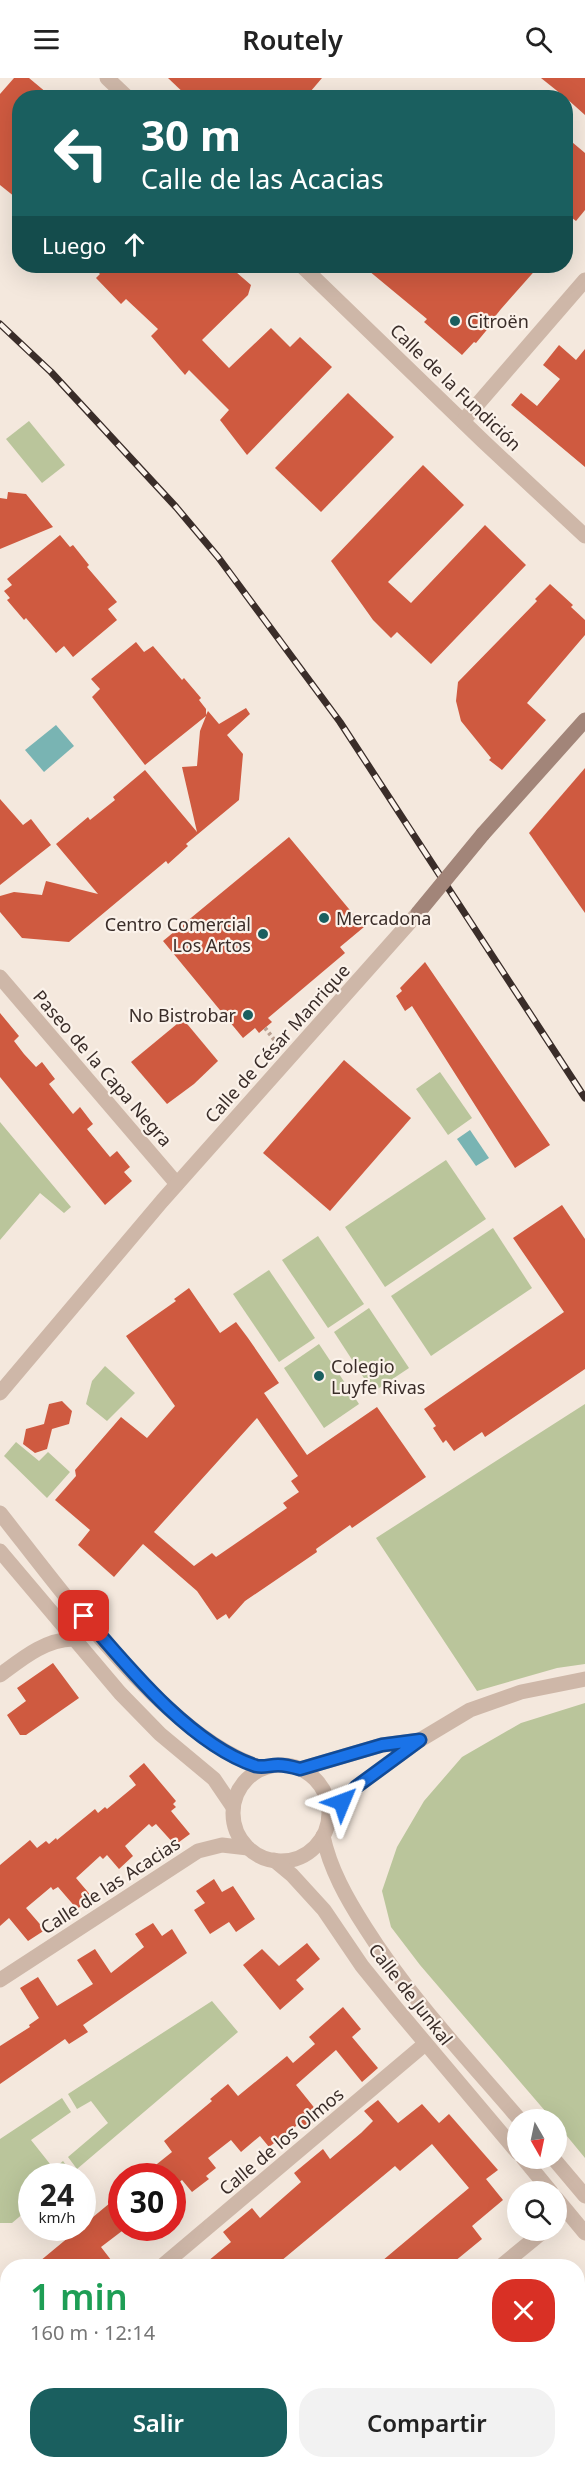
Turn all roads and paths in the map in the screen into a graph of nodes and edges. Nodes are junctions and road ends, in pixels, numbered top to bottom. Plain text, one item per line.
1 (109, 79) edge
2 (120, 90) edge
3 (309, 273) edge
4 (585, 280) edge
5 (464, 421) junction
6 (585, 536) edge
7 (585, 720) edge
8 (0, 977) edge
9 (265, 1028) dead end
10 (276, 1042) dead end
11 (177, 1184) junction
12 (0, 1393) edge
13 (0, 1513) edge
14 (0, 1551) edge
15 (73, 1639) junction
16 (0, 1675) edge
17 (585, 1678) edge
18 (420, 1740) junction
19 (263, 1768) junction
20 (300, 1769) junction
21 (233, 1807) junction
22 (328, 1818) junction
23 (322, 1836) junction
24 (248, 1848) junction
25 (274, 1860) junction
26 (0, 1980) edge
27 (425, 2044) junction
28 (511, 2109) edge
29 (507, 2140) edge
30 (532, 2169) edge
31 (562, 2169) edge
32 (542, 2181) edge
33 (585, 2196) edge
34 (567, 2220) edge
35 (585, 2233) edge
36 (532, 2241) edge
37 (170, 2259) edge
38 (510, 2259) edge

1 - 2 street
3 - 5 street, Calle de la Fundición
4 - 5 street
5 - 6 street, Calle de la Fundición
7 - 11 street, Calle de César Manrique, bridge
8 - 11 street, Paseo de la Capa Negra
9 - 10 path
11 - 12 street, Calle de César Manrique
13 - 19 street
14 - 15 street
15 - 16 street
15 - 21 street
17 - 18 street
18 - 20 street
18 - 22 street
19 - 20 street
19 - 21 street
20 - 22 street
21 - 24 street
22 - 23 street
23 - 25 street
23 - 28 street, Calle de Junkal
24 - 25 street
24 - 26 street, Calle de las Acacias
25 - 27 street, Calle de Junkal
27 - 29 street, Calle de Junkal
27 - 37 street, Calle de los Olmos
30 - 32 street
31 - 33 street
34 - 35 street
36 - 38 street

